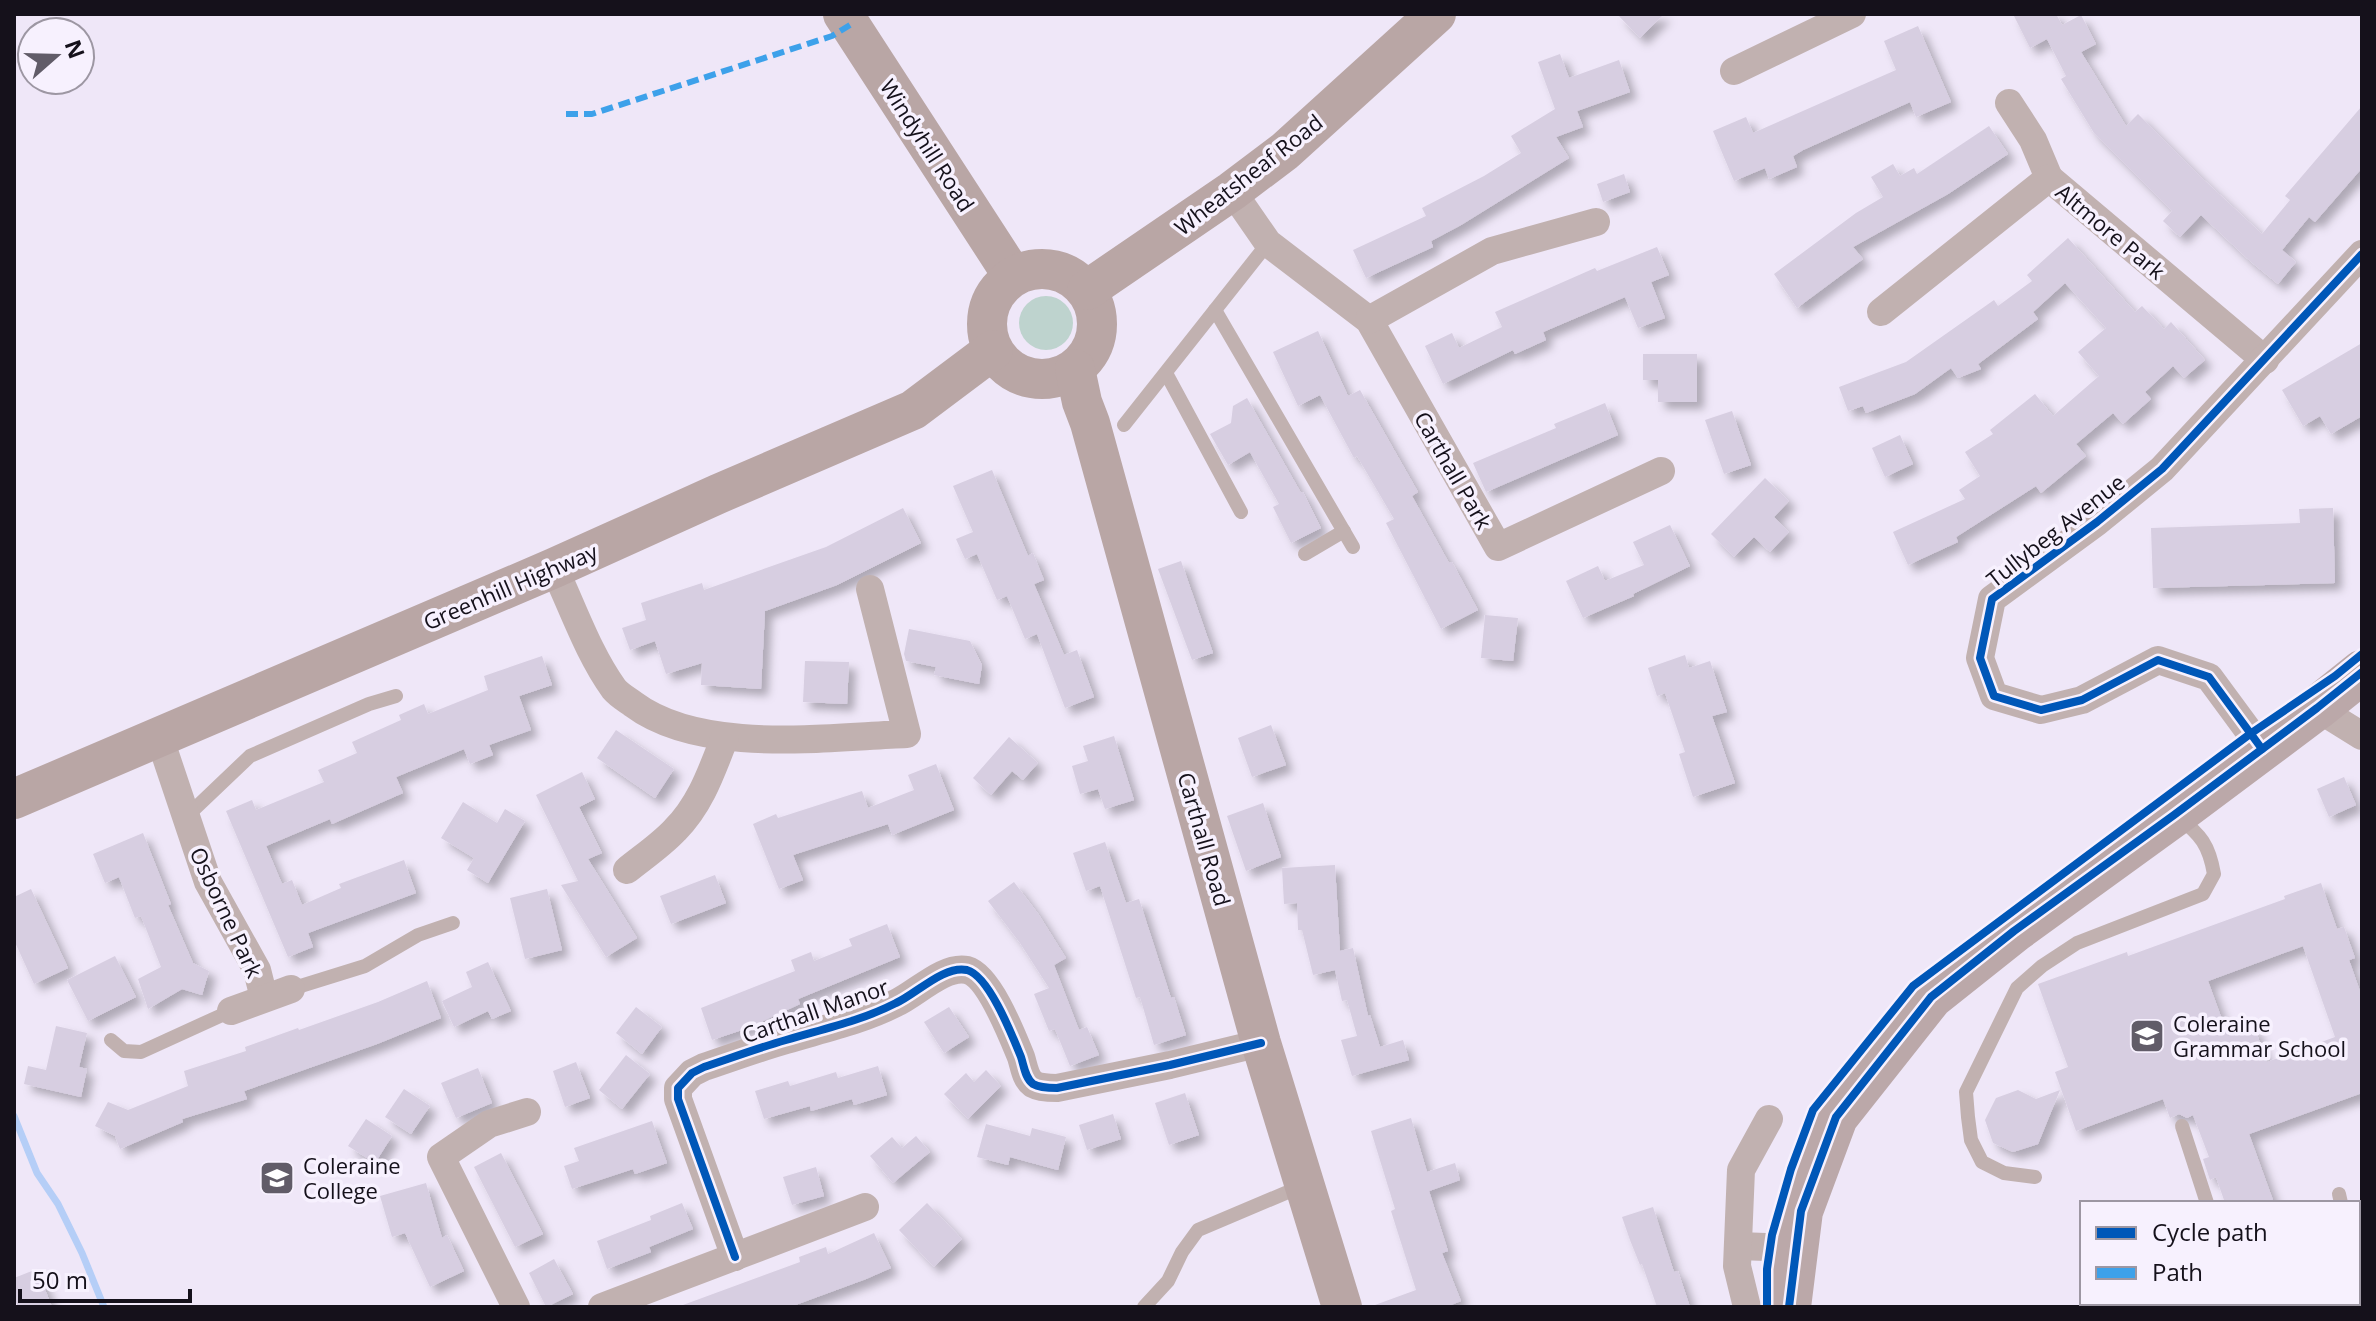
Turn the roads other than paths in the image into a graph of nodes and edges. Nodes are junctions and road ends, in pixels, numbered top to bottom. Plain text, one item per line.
1 (843, 14) edge
2 (1436, 14) edge
3 (1852, 14) edge
4 (1734, 71) dead end
5 (2009, 103) dead end
6 (2049, 178) junction
7 (1232, 191) junction
8 (1596, 222) dead end
9 (1268, 243) junction
10 (2362, 254) edge
11 (1013, 276) junction
12 (1087, 290) junction
13 (1215, 310) junction
14 (1881, 312) dead end
15 (1369, 320) junction
16 (993, 350) junction
17 (2265, 360) junction
18 (1075, 369) junction
19 (1166, 373) junction
20 (1124, 425) dead end
21 (1661, 471) dead end
22 (1241, 512) dead end
23 (1344, 531) junction
24 (1353, 547) dead end
25 (1305, 554) dead end
26 (554, 568) junction
27 (870, 589) dead end
28 (2362, 672) edge
29 (396, 696) dead end
30 (2317, 708) junction
31 (2360, 731) edge
32 (159, 736) junction
33 (725, 737) junction
34 (2262, 749) junction
35 (14, 799) edge
36 (2174, 815) junction
37 (186, 817) junction
38 (635, 852) dead end
39 (453, 923) dead end
40 (291, 989) joint
41 (264, 998) junction
42 (231, 1011) joint
43 (111, 1040) dead end
44 (1261, 1043) junction
45 (527, 1112) dead end
46 (1769, 1119) dead end
47 (2182, 1126) dead end
48 (2035, 1177) dead end
49 (1306, 1184) junction
50 (2206, 1201) edge
51 (865, 1207) dead end
52 (1738, 1246) junction
53 (1797, 1248) junction
54 (735, 1257) junction
55 (516, 1307) edge
56 (602, 1307) edge
57 (1144, 1307) edge
58 (1342, 1307) edge
59 (1747, 1307) edge
60 (1789, 1307) edge

1 - 11 main road, Windyhill Road
2 - 7 main road, Wheatsheaf Road
3 - 4 street
5 - 6 street
6 - 14 street, Altmore Park
6 - 17 street, Altmore Park
7 - 9 street, Carthall Park
7 - 12 main road, Wheatsheaf Road
8 - 15 street
9 - 13 lane
9 - 15 street, Carthall Park
10 - 17 street, Tullybeg Avenue
11 - 12 main road
11 - 16 main road
12 - 18 main road
13 - 19 lane
13 - 23 lane
15 - 21 street, Carthall Park
16 - 18 main road
16 - 26 main road, Greenhill Highway
17 - 34 street, Tullybeg Avenue
18 - 44 main road, Carthall Road
19 - 20 lane
19 - 22 lane
23 - 24 lane
23 - 25 lane
26 - 32 main road, Greenhill Highway
26 - 33 street
27 - 33 street
28 - 30 main road
29 - 37 lane
30 - 31 street
30 - 34 main road
32 - 35 main road, Greenhill Highway
32 - 37 street, Osborne Park
33 - 38 street
34 - 36 main road
36 - 48 lane
36 - 53 main road
37 - 41 street, Osborne Park
39 - 40 lane, Osborne Park
40 - 41 street, Osborne Park
41 - 42 street, Osborne Park
42 - 43 lane, Osborne Park
44 - 49 main road, Carthall Road
44 - 54 street, Carthall Manor
45 - 55 street
46 - 52 street
47 - 50 lane
49 - 57 lane
49 - 58 main road, Carthall Road
51 - 54 street
52 - 53 street
52 - 59 street
53 - 60 main road
54 - 56 street

